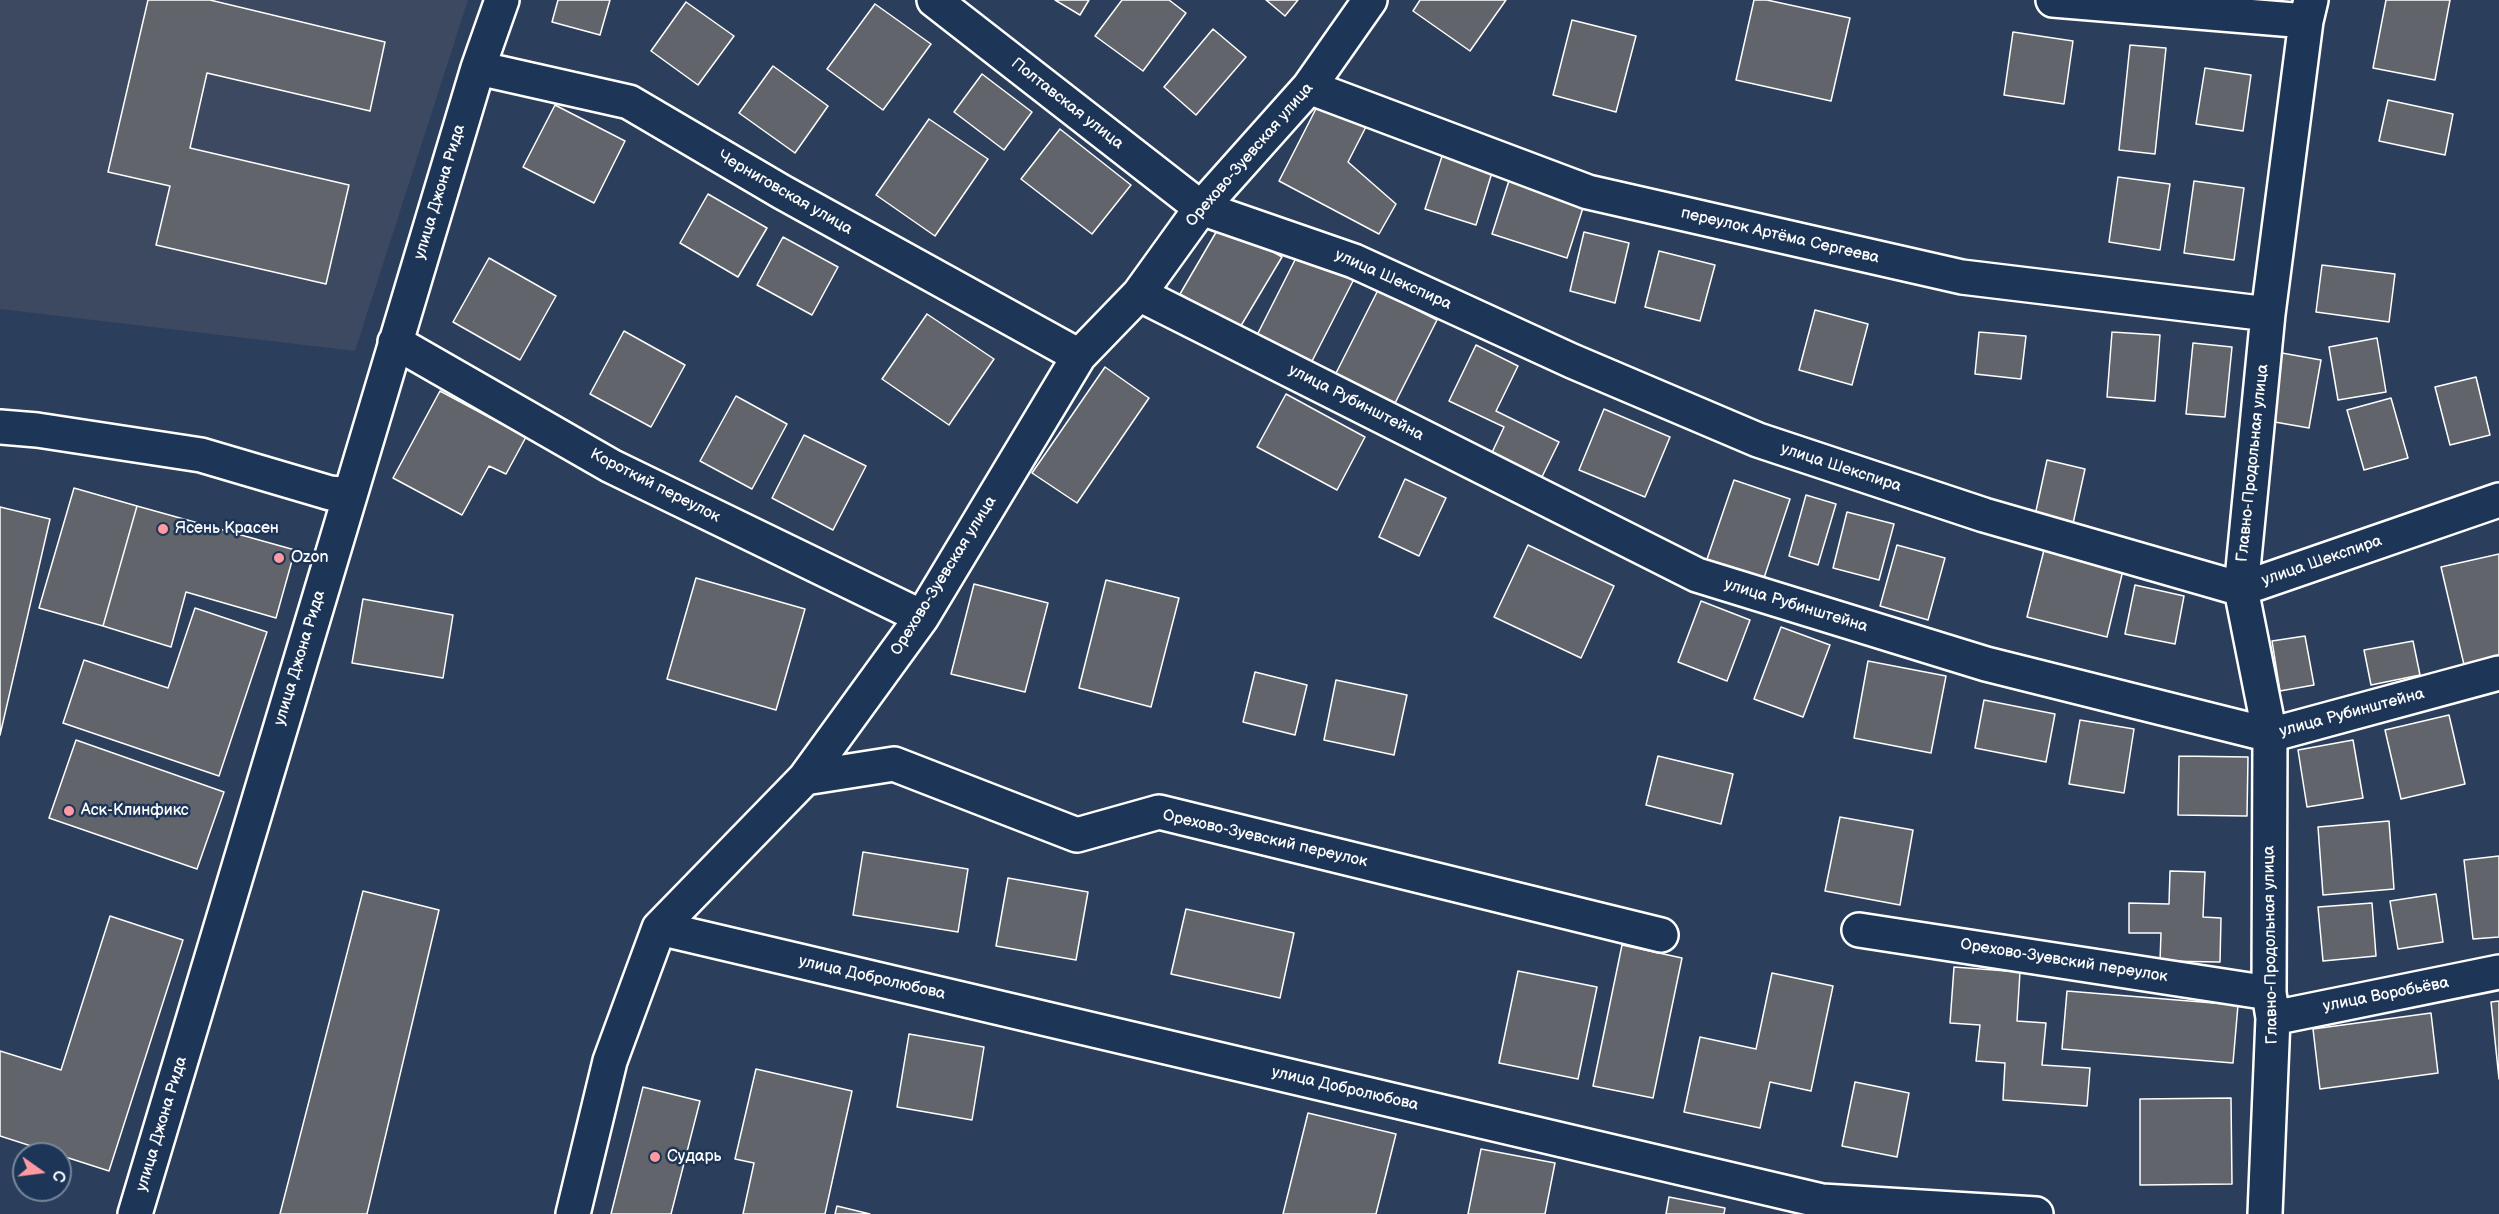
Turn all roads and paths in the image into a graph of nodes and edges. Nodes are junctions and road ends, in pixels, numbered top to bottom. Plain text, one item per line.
1 (502, 0) edge
2 (934, 0) edge
3 (1370, 0) edge
4 (2053, 0) edge
5 (2308, 10) edge
6 (477, 68) junction
7 (1309, 87) junction
8 (1201, 208) junction
9 (1139, 294) junction
10 (2268, 314) junction
11 (395, 342) junction
12 (1079, 356) junction
13 (0, 427) edge
14 (349, 495) junction
15 (2499, 500) edge
16 (2241, 589) junction
17 (922, 617) junction
18 (2499, 673) edge
19 (2270, 735) junction
20 (805, 778) junction
21 (659, 928) junction
22 (1859, 930) dead end
23 (1661, 934) dead end
24 (2499, 972) edge
25 (2271, 1005) junction
26 (135, 1214) edge
27 (573, 1214) edge
28 (2036, 1214) edge
29 (2265, 1214) edge

1 - 6 street, улица Джона Рида
2 - 8 street, Полтавская улица
3 - 7 street, Орехово-Зуевская улица
4 - 5 street
5 - 10 street, Главно-Продольная улица
6 - 11 street, улица Джона Рида
6 - 12 street, Черниговская улица
7 - 8 street, Орехово-Зуевская улица
7 - 10 street, переулок Артёма Сергеева
8 - 9 street, Орехово-Зуевская улица
8 - 16 street, улица Шекспира
9 - 12 street, Орехово-Зуевская улица
9 - 19 street, улица Рубинштейна
10 - 16 street, Главно-Продольная улица
11 - 14 street, улица Джона Рида
11 - 17 street, Короткий переулок
12 - 17 street, Орехово-Зуевская улица
13 - 14 street
14 - 26 street, улица Джона Рида
15 - 16 street, улица Шекспира
16 - 19 street, Главно-Продольная улица
17 - 20 street, Орехово-Зуевская улица
18 - 19 street, улица Рубинштейна
19 - 25 street, Главно-Продольная улица
20 - 21 street, Орехово-Зуевская улица
20 - 23 street, Орехово-Зуевский переулок
21 - 27 street, Орехово-Зуевская улица
21 - 28 street, улица Добролюбова
22 - 25 street, Орехово-Зуевский переулок
24 - 25 street, улица Воробьёва
25 - 29 street, Главно-Продольная улица

